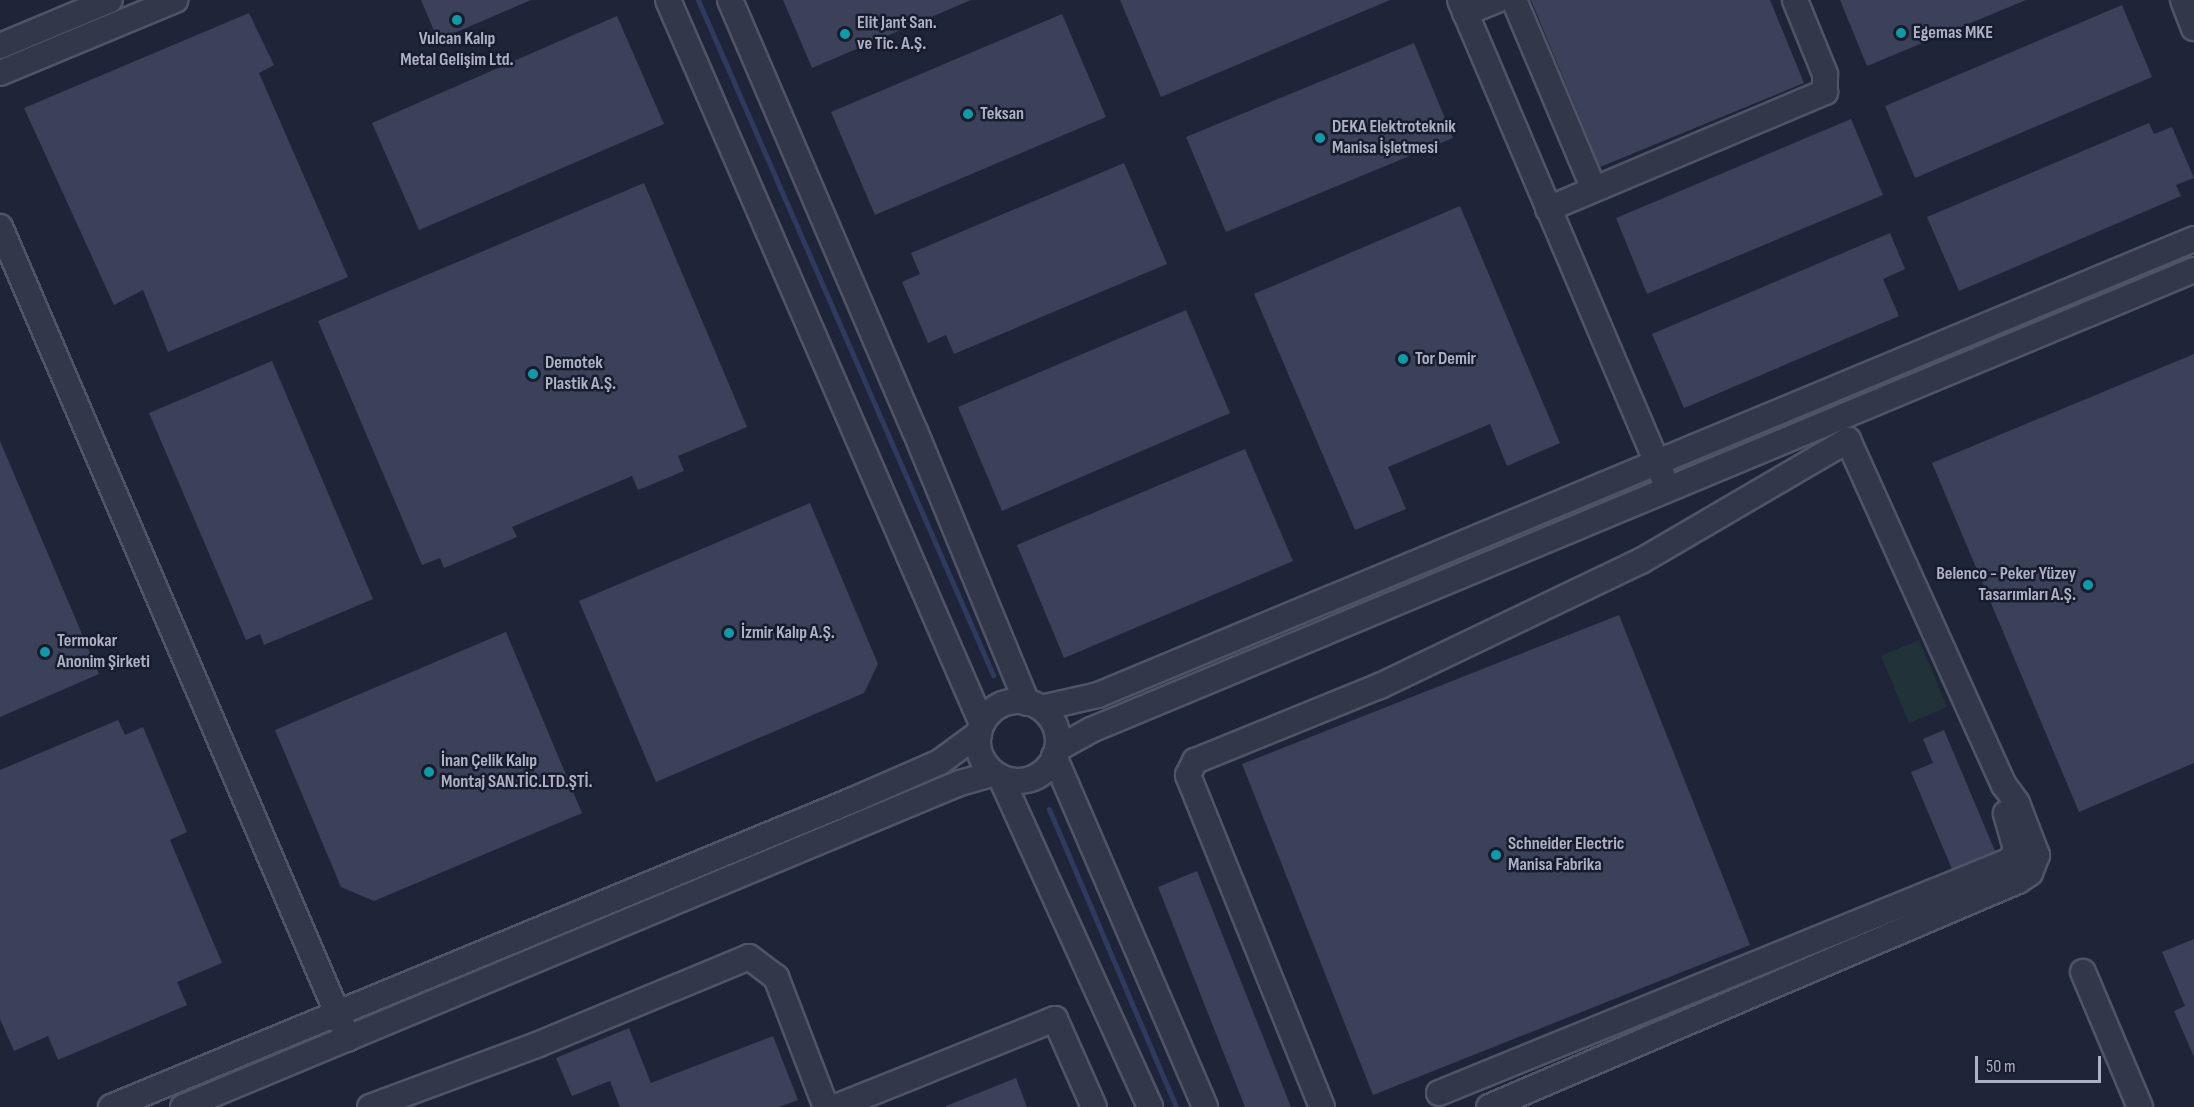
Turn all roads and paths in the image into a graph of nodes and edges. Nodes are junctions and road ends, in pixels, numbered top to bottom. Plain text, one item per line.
1 (110, 0) edge
2 (175, 0) edge
3 (668, 0) edge
4 (730, 0) edge
5 (1497, 0) edge
6 (1514, 0) edge
7 (1795, 0) edge
8 (2182, 0) edge
9 (1463, 6) edge
10 (2194, 28) edge
11 (0, 46) edge
12 (0, 73) edge
13 (1594, 189) junction
14 (1548, 209) junction
15 (0, 227) edge
16 (2194, 239) edge
17 (2194, 270) edge
18 (1839, 417) junction
19 (1848, 440) junction
20 (1656, 463) junction
21 (1668, 488) junction
22 (1034, 705) junction
23 (980, 728) junction
24 (1056, 753) junction
25 (998, 776) junction
26 (2004, 785) junction
27 (2083, 972) dead end
28 (338, 1013) junction
29 (348, 1038) junction
30 (1439, 1093) dead end
31 (111, 1107) edge
32 (183, 1107) edge
33 (370, 1107) edge
34 (826, 1107) edge
35 (836, 1107) edge
36 (1094, 1107) edge
37 (1149, 1107) edge
38 (1205, 1107) edge
39 (1322, 1107) edge
40 (1489, 1107) edge
41 (2140, 1107) edge

1 - 11 street
2 - 12 street
3 - 23 street
4 - 22 street
5 - 9 street
6 - 13 street
7 - 13 street
8 - 10 street
9 - 14 street
13 - 14 street
14 - 20 street
15 - 28 street
16 - 20 street
17 - 18 street
18 - 19 street
18 - 21 street
19 - 26 street
19 - 39 street
20 - 21 street
20 - 22 street
21 - 24 street
22 - 23 street
22 - 24 street
23 - 25 street
23 - 28 street
24 - 25 street
24 - 38 street
25 - 29 street
25 - 37 street
26 - 30 street
26 - 40 street
27 - 41 street
28 - 29 street
28 - 31 street
29 - 32 street
33 - 34 street
35 - 36 street

